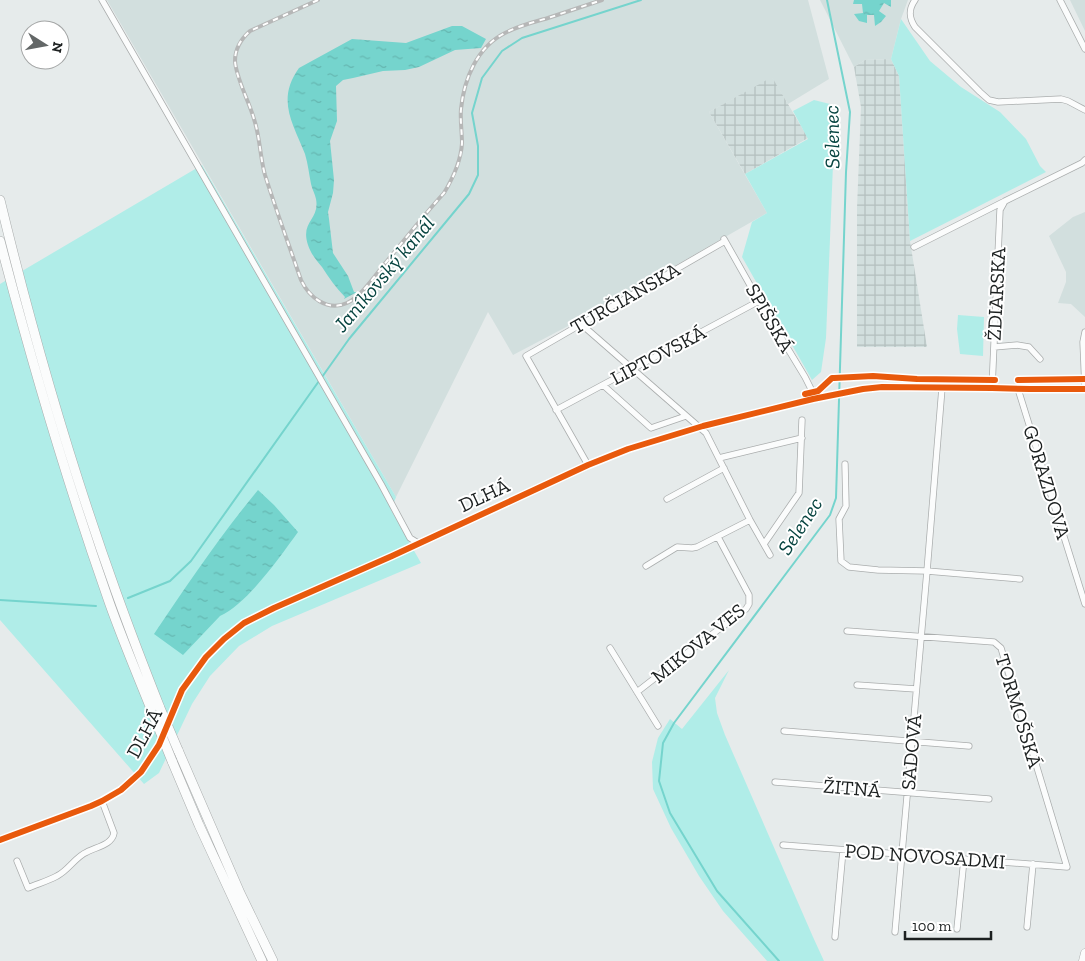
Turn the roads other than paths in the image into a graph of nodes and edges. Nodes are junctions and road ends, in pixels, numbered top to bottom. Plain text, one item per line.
1 (102, 0) edge
2 (915, 0) edge
3 (1060, 0) edge
4 (1085, 49) edge
5 (1085, 110) edge
6 (1085, 160) edge
7 (0, 200) edge
8 (1005, 201) junction
9 (724, 240) joint
10 (0, 241) edge
11 (914, 247) dead end
12 (759, 301) junction
13 (581, 324) junction
14 (1085, 332) edge
15 (994, 347) junction
16 (1040, 360) dead end
17 (1085, 368) edge
18 (632, 369) junction
19 (603, 385) junction
20 (942, 388) junction
21 (992, 388) junction
22 (1018, 389) junction
23 (1085, 389) edge
24 (813, 399) junction
25 (556, 410) junction
26 (686, 416) junction
27 (802, 420) dead end
28 (698, 427) junction
29 (802, 438) junction
30 (719, 458) junction
31 (845, 464) dead end
32 (588, 465) junction
33 (724, 468) junction
34 (667, 499) dead end
35 (750, 520) junction
36 (718, 537) junction
37 (418, 543) junction
38 (764, 544) junction
39 (770, 555) dead end
40 (646, 566) dead end
41 (926, 571) junction
42 (1085, 575) edge
43 (1077, 577) junction
44 (1020, 579) dead end
45 (1085, 604) edge
46 (847, 631) dead end
47 (921, 637) junction
48 (610, 648) dead end
49 (857, 685) dead end
50 (916, 689) junction
51 (637, 692) junction
52 (658, 726) dead end
53 (784, 731) dead end
54 (912, 741) junction
55 (969, 746) dead end
56 (775, 782) dead end
57 (907, 793) junction
58 (989, 799) dead end
59 (102, 801) junction
60 (0, 840) edge
61 (783, 845) dead end
62 (843, 850) junction
63 (902, 854) junction
64 (964, 859) junction
65 (17, 861) dead end
66 (1033, 864) junction
67 (1067, 866) joint
68 (1027, 927) dead end
69 (957, 929) dead end
70 (895, 932) dead end
71 (835, 937) dead end
72 (1085, 953) edge
73 (262, 961) edge
74 (273, 961) edge
75 (1083, 961) edge

1 - 37 street
2 - 5 street
3 - 4 street
6 - 8 street
7 - 74 highway, bridge
8 - 11 street
8 - 15 street, ŽDIARSKA
9 - 12 street, SPIŠSKÁ
9 - 13 street, TURČIANSKA
10 - 73 highway, bridge
12 - 18 street, LIPTOVSKÁ
12 - 24 street, SPIŠSKÁ
13 - 18 street
13 - 25 street, TURČIANSKA
14 - 17 street, DLHÁ
15 - 16 street
15 - 21 street, ŽDIARSKA
17 - 23 street, DLHÁ
18 - 19 street, LIPTOVSKÁ
18 - 26 street
19 - 25 street, LIPTOVSKÁ
19 - 26 street
20 - 21 street, DLHÁ
20 - 24 street, DLHÁ
20 - 41 street, SADOVÁ
21 - 22 street, DLHÁ
22 - 23 street, DLHÁ
22 - 43 street, GORAZDOVA
24 - 28 street, DLHÁ
25 - 32 street
26 - 28 street
27 - 29 street
28 - 30 street
28 - 32 street, DLHÁ
29 - 30 street
29 - 38 street
30 - 33 street
31 - 41 street
32 - 37 street, DLHÁ
33 - 34 street
33 - 35 street
35 - 36 street
35 - 38 street
36 - 40 street
36 - 51 street, MIKOVA VES
37 - 59 street, DLHÁ
38 - 39 street
41 - 44 street
41 - 47 street, SADOVÁ
42 - 43 street
43 - 45 street, GORAZDOVA
46 - 47 street, TORMOŠSKÁ
47 - 50 street, SADOVÁ
47 - 67 street, TORMOŠSKÁ
48 - 51 street, MIKOVA VES
49 - 50 street
50 - 54 street, SADOVÁ
51 - 52 street, MIKOVA VES
53 - 54 street
54 - 55 street
54 - 57 street, SADOVÁ
56 - 57 street, ŽITNÁ
57 - 58 street, ŽITNÁ
57 - 63 street, SADOVÁ
59 - 60 street, DLHÁ
59 - 65 street
61 - 62 street, POD NOVOSADMI
62 - 63 street, POD NOVOSADMI
62 - 71 street
63 - 64 street, POD NOVOSADMI
63 - 70 street, SADOVÁ
64 - 66 street, POD NOVOSADMI
64 - 69 street
66 - 67 street, POD NOVOSADMI
66 - 68 street
72 - 75 main road

